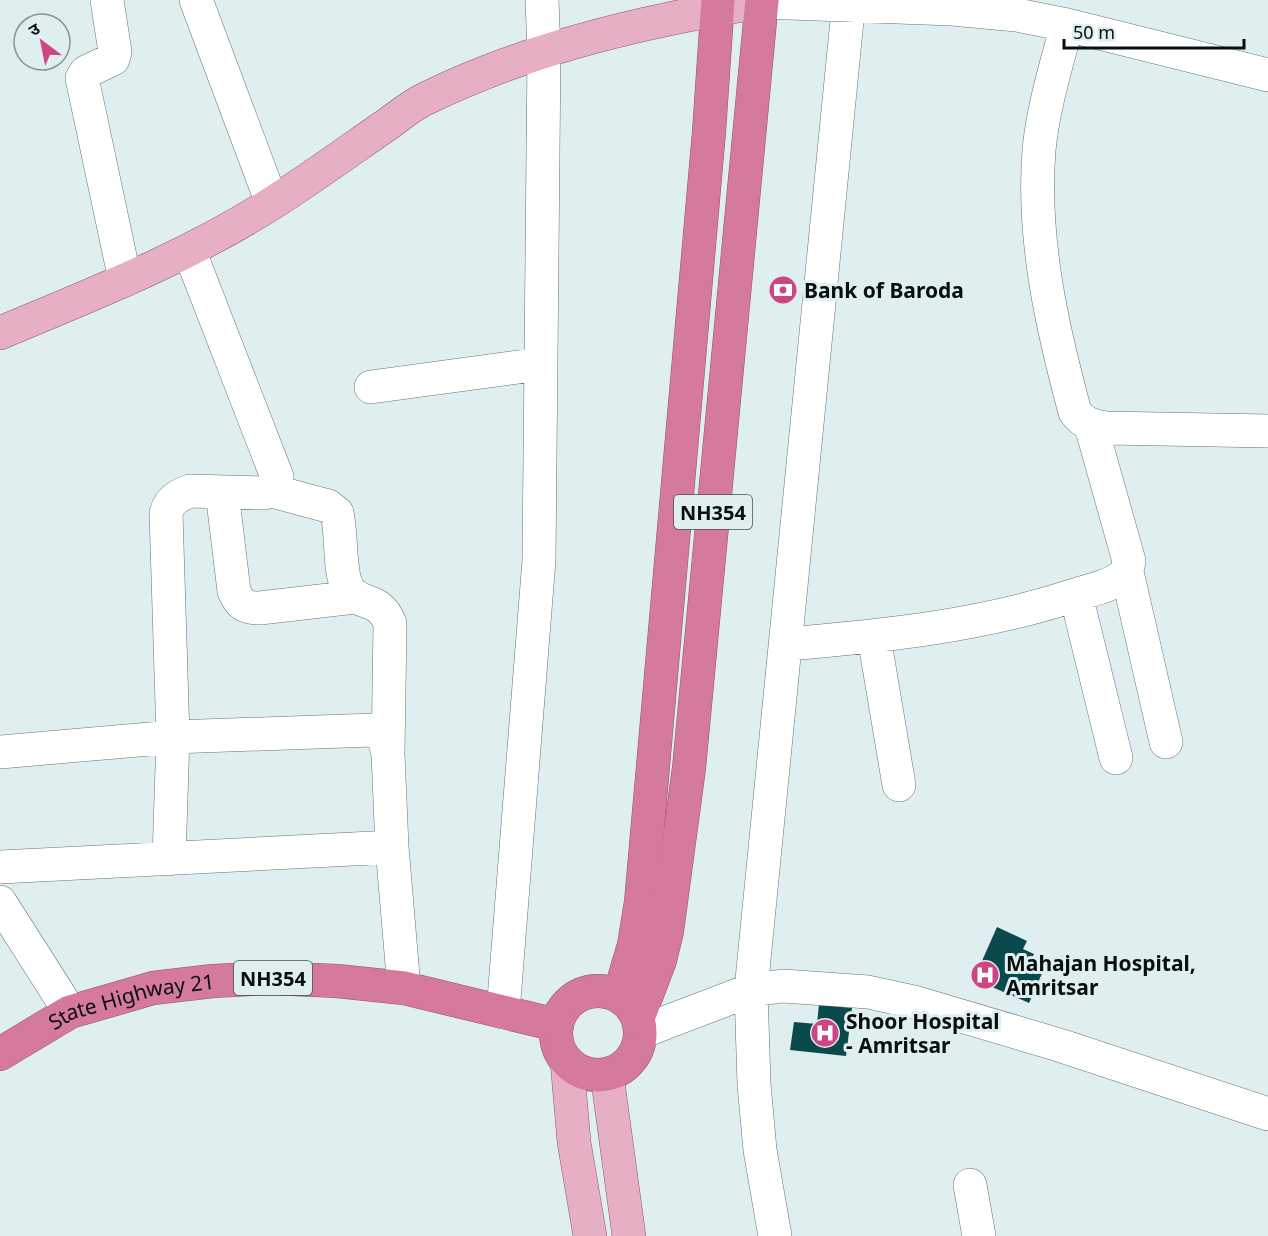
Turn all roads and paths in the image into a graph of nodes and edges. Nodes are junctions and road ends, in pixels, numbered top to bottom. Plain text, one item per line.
1 (107, 0) edge
2 (196, 0) edge
3 (542, 0) edge
4 (762, 1) edge
5 (849, 2) edge
6 (718, 5) edge
7 (1067, 25) junction
8 (544, 52) junction
9 (1268, 75) edge
10 (272, 203) junction
11 (189, 250) junction
12 (125, 280) junction
13 (0, 333) edge
14 (541, 364) junction
15 (371, 387) dead end
16 (1091, 426) junction
17 (1268, 431) edge
18 (272, 491) junction
19 (222, 492) junction
20 (1127, 572) junction
21 (1076, 595) junction
22 (355, 597) junction
23 (874, 637) junction
24 (786, 645) junction
25 (173, 737) junction
26 (1166, 742) dead end
27 (0, 752) edge
28 (388, 754) junction
29 (1116, 758) dead end
30 (899, 785) dead end
31 (392, 847) junction
32 (169, 859) junction
33 (0, 867) edge
34 (0, 902) edge
35 (404, 988) junction
36 (752, 990) junction
37 (70, 1012) junction
38 (503, 1012) junction
39 (632, 1015) junction
40 (557, 1025) junction
41 (0, 1054) edge
42 (567, 1062) junction
43 (607, 1075) junction
44 (1268, 1114) edge
45 (970, 1185) dead end
46 (590, 1236) edge
47 (629, 1236) edge
48 (775, 1236) edge
49 (979, 1236) edge

1 - 12 street
2 - 10 street
3 - 8 street
4 - 5 street
4 - 6 main road
4 - 39 highway, NH354
5 - 7 street
5 - 24 street
6 - 8 main road
6 - 39 highway, NH354
7 - 9 street
7 - 16 street
8 - 10 main road
8 - 14 street
10 - 11 main road
11 - 12 main road
11 - 18 street
12 - 13 main road
14 - 15 street
14 - 38 street
16 - 17 street
16 - 20 street
18 - 19 street
18 - 22 street
19 - 22 street
19 - 25 street
20 - 21 street
20 - 26 street
21 - 23 street
21 - 29 street
22 - 28 street
23 - 24 street
23 - 30 street
24 - 36 street
25 - 27 street
25 - 28 street
25 - 32 street
28 - 31 street
31 - 32 street
31 - 35 street
32 - 33 street
34 - 37 street
35 - 37 highway, State Highway 21 / NH354
35 - 38 highway, State Highway 21 / NH354
36 - 39 street
36 - 44 street
36 - 48 street
37 - 41 highway, State Highway 21 / NH354
38 - 40 highway, State Highway 21 / NH354
39 - 40 highway
39 - 43 highway, NH354
40 - 42 highway
42 - 43 highway
42 - 46 main road
43 - 47 main road
45 - 49 street

